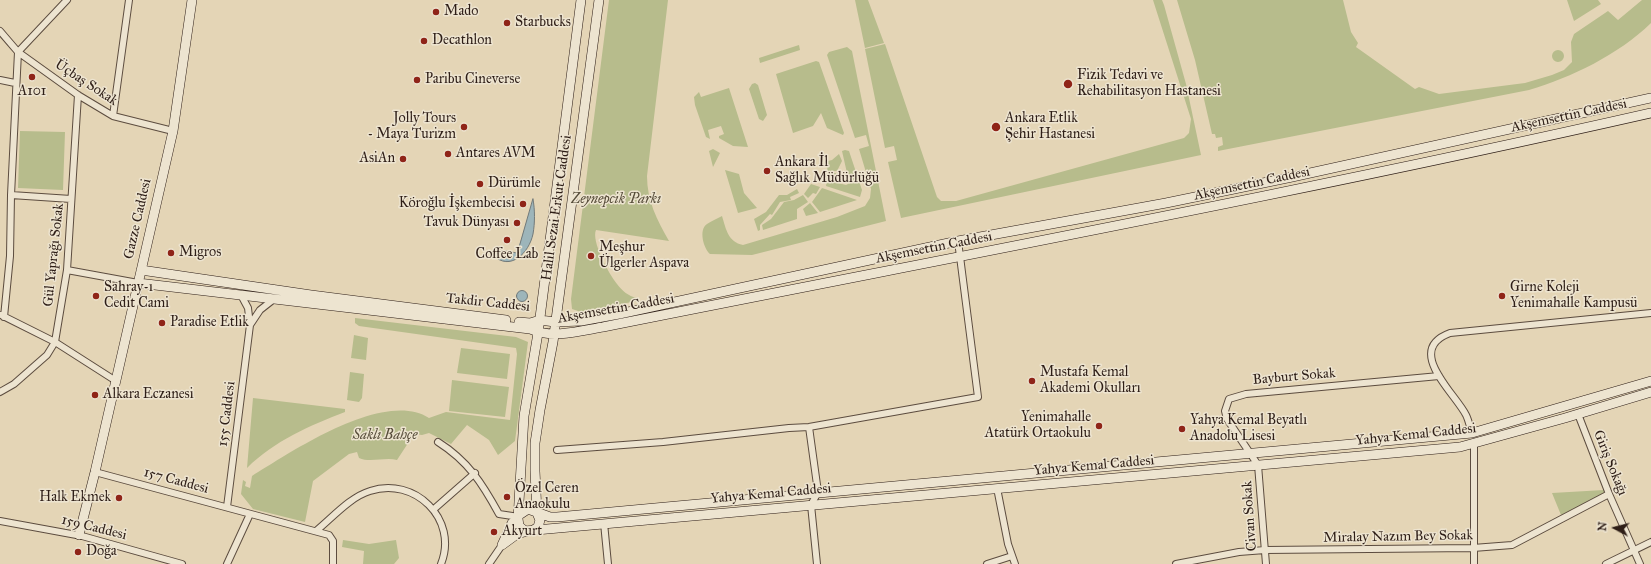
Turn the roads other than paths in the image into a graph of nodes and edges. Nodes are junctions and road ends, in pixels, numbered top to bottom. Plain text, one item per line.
1 (67, 0) edge
2 (129, 0) edge
3 (192, 0) edge
4 (581, 0) edge
5 (598, 0) edge
6 (0, 31) edge
7 (18, 52) junction
8 (0, 80) edge
9 (15, 83) junction
10 (78, 95) junction
11 (1651, 98) edge
12 (1651, 113) edge
13 (113, 116) junction
14 (173, 131) junction
15 (11, 195) junction
16 (71, 199) junction
17 (958, 241) junction
18 (961, 258) junction
19 (67, 270) junction
20 (141, 270) junction
21 (138, 283) junction
22 (241, 295) junction
23 (274, 299) junction
24 (1651, 313) edge
25 (2, 316) edge
26 (540, 320) junction
27 (555, 322) junction
28 (250, 325) junction
29 (538, 333) junction
30 (554, 335) junction
31 (55, 342) junction
32 (1439, 376) junction
33 (116, 381) junction
34 (1651, 381) edge
35 (0, 392) edge
36 (1651, 392) edge
37 (1578, 414) junction
38 (809, 427) junction
39 (1472, 433) junction
40 (438, 442) dead end
41 (1474, 444) junction
42 (557, 450) dead end
43 (1250, 454) junction
44 (1258, 465) junction
45 (95, 472) junction
46 (475, 473) junction
47 (997, 488) junction
48 (818, 492) junction
49 (1608, 492) junction
50 (811, 505) junction
51 (227, 507) junction
52 (434, 509) junction
53 (537, 513) junction
54 (250, 514) junction
55 (519, 517) junction
56 (0, 521) edge
57 (604, 523) junction
58 (316, 531) junction
59 (530, 531) junction
60 (79, 536) junction
61 (1651, 542) edge
62 (502, 545) junction
63 (1473, 548) junction
64 (1265, 550) junction
65 (1635, 550) junction
66 (1012, 556) junction
67 (182, 564) edge
68 (227, 564) edge
69 (333, 564) edge
70 (440, 564) edge
71 (489, 564) edge
72 (608, 564) edge
73 (817, 564) edge
74 (987, 564) edge
75 (1015, 564) edge
76 (1176, 564) edge
77 (1266, 564) edge
78 (1474, 564) edge
79 (1606, 564) edge
80 (1640, 564) edge

1 - 7 street
2 - 13 street
3 - 14 main road, Gazze Caddesi
4 - 26 main road, Halil Sezai Erkut Caddesi
5 - 27 main road, Halil Sezai Erkut Caddesi
6 - 7 street, Üçbaş Sokak
7 - 9 street
7 - 10 street, Üçbaş Sokak
8 - 9 street
9 - 15 street
10 - 13 street, Üçbaş Sokak
10 - 16 street, Gül Yaprağı Sokak
11 - 17 main road, Akşemsettin Caddesi
12 - 18 main road, Akşemsettin Caddesi
13 - 14 street, Üçbaş Sokak
14 - 20 main road, Gazze Caddesi
15 - 16 street
15 - 25 street
16 - 19 street, Gül Yaprağı Sokak
17 - 18 street
17 - 27 main road, Akşemsettin Caddesi
18 - 30 main road, Akşemsettin Caddesi
18 - 38 street
19 - 21 street
19 - 31 street, Gül Yaprağı Sokak
20 - 21 main road, Gazze Caddesi
20 - 26 main road, Takdir Caddesi
21 - 22 main road, Takdir Caddesi
21 - 33 main road, Gazze Caddesi
22 - 23 main road, Takdir Caddesi
22 - 28 street, 155 Caddesi
23 - 28 street, 155 Caddesi
23 - 29 main road, Takdir Caddesi
24 - 32 street
25 - 31 street
26 - 27 main road
26 - 29 main road, Takdir Caddesi
27 - 30 main road, Akşemsettin Caddesi
28 - 51 street, 155 Caddesi
29 - 30 main road
29 - 55 main road
30 - 53 main road
31 - 33 street
31 - 35 street, Gül Yaprağı Sokak
32 - 39 street
32 - 43 street, Bayburt Sokak
33 - 45 main road, Gazze Caddesi
34 - 39 main road, Yahya Kemal Caddesi
36 - 37 main road, Yahya Kemal Caddesi
37 - 41 main road, Yahya Kemal Caddesi
37 - 49 street, Giriş Sokağı
38 - 42 street
38 - 48 street
39 - 41 main road
39 - 43 main road, Yahya Kemal Caddesi
40 - 46 street
41 - 44 main road, Yahya Kemal Caddesi
41 - 63 street
43 - 44 street, Bayburt Sokak
43 - 48 main road, Yahya Kemal Caddesi
44 - 47 main road, Yahya Kemal Caddesi
44 - 64 street, Civan Sokak
45 - 51 street, 157 Caddesi
45 - 60 main road, Gazze Caddesi
46 - 52 street
46 - 55 street
47 - 50 main road, Yahya Kemal Caddesi
47 - 66 street
48 - 50 street
48 - 53 main road, Yahya Kemal Caddesi
49 - 63 street, Miralay Nazım Bey Sokak
49 - 65 street, Giriş Sokağı
50 - 57 main road, Yahya Kemal Caddesi
50 - 73 street
51 - 54 street, 157 Caddesi
52 - 58 street
52 - 70 street
53 - 55 main road
53 - 59 main road
54 - 58 street, 157 Caddesi
54 - 68 street
55 - 59 main road
55 - 62 main road
56 - 60 street, 159 Caddesi
57 - 59 main road, Yahya Kemal Caddesi
57 - 72 street
58 - 69 street, 157 Caddesi
59 - 62 main road, Yahya Kemal Caddesi
60 - 67 street, 159 Caddesi
61 - 65 street
62 - 71 street
63 - 64 street, Miralay Nazım Bey Sokak
63 - 78 street
64 - 76 street, Miralay Nazım Bey Sokak
64 - 77 street, Civan Sokak
65 - 79 street
65 - 80 street, Giriş Sokağı
66 - 74 street
66 - 75 street

